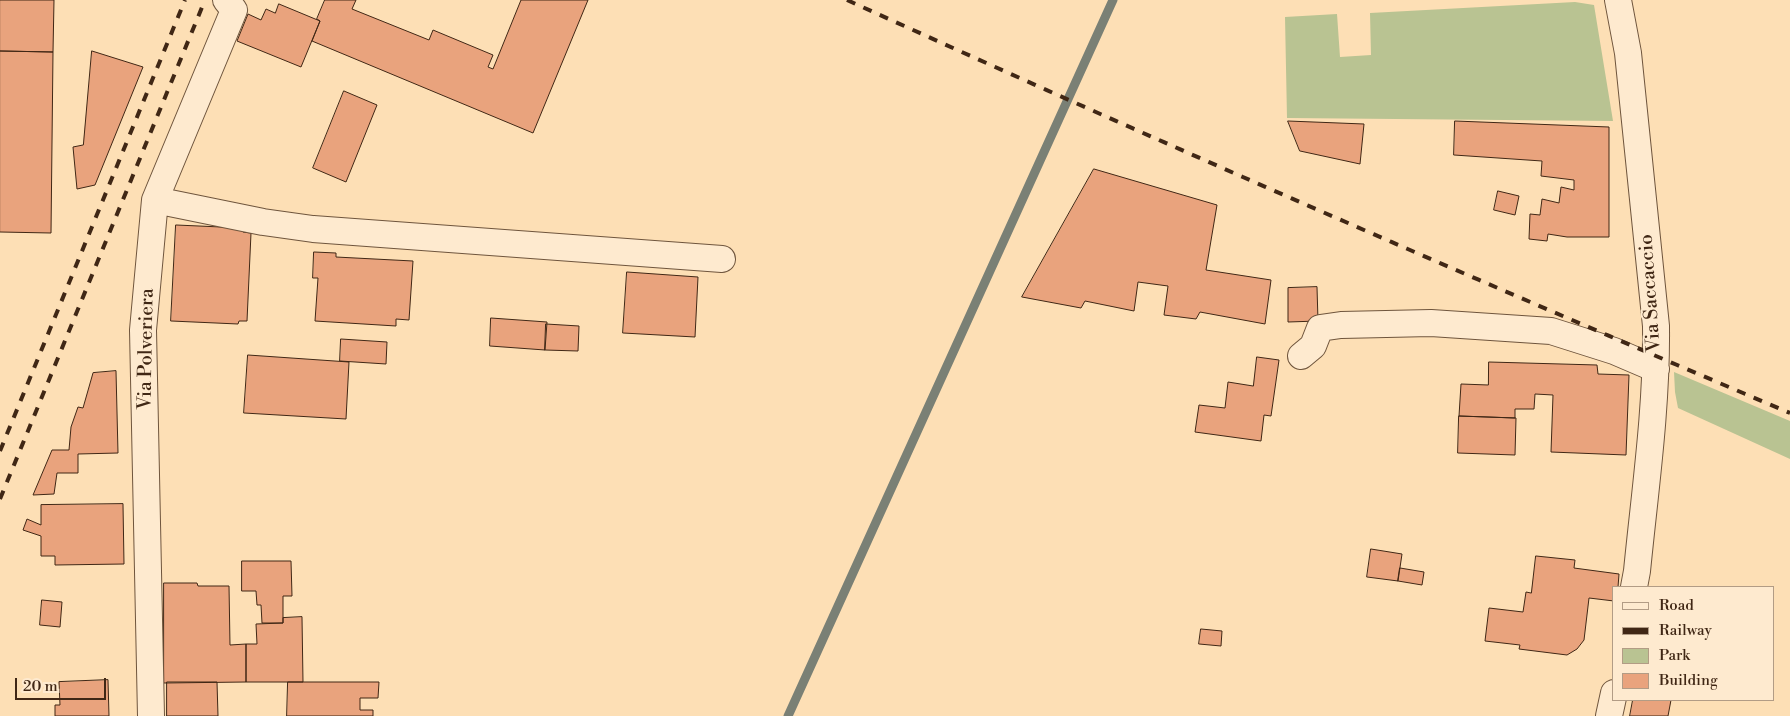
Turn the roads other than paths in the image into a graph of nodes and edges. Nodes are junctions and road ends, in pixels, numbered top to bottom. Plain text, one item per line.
1 (226, 0) edge
2 (1618, 0) edge
3 (155, 200) junction
4 (722, 259) dead end
5 (1301, 356) dead end
6 (1656, 369) junction
7 (1634, 586) edge
8 (1612, 701) edge
9 (151, 716) edge
10 (1609, 716) edge

1 - 3 street, Via Polveriera
2 - 6 street, Via Saccaccio
3 - 4 street
3 - 9 street, Via Polveriera
5 - 6 street
6 - 7 street, Via Saccaccio
8 - 10 street

